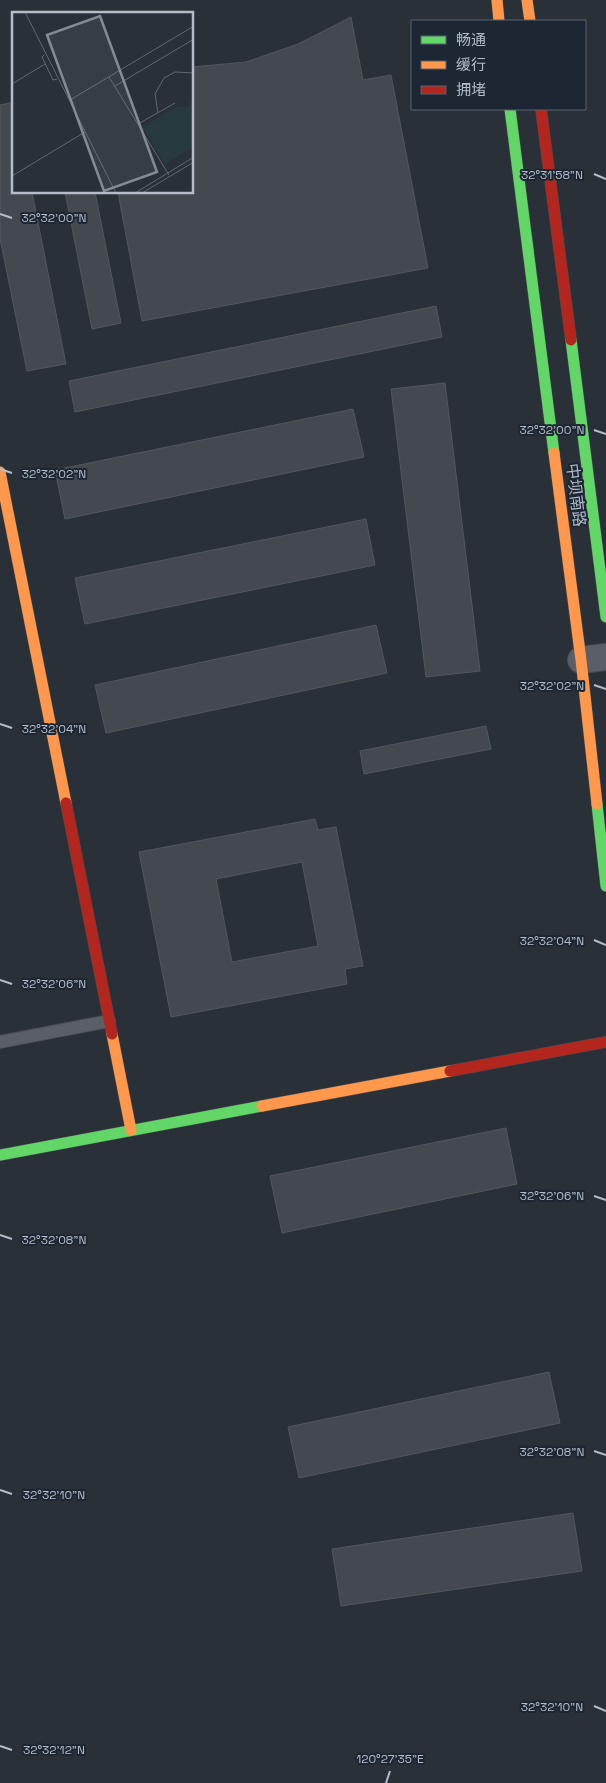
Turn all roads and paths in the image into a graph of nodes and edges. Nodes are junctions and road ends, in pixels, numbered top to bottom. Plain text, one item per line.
1 (496, 0) edge
2 (527, 0) edge
3 (499, 20) edge
4 (530, 20) edge
5 (510, 110) edge
6 (541, 110) edge
7 (0, 472) edge
8 (15, 547) junction
9 (0, 550) edge
10 (606, 617) edge
11 (593, 658) edge
12 (606, 886) edge
13 (109, 1021) junction
14 (0, 1042) edge
15 (606, 1042) edge
16 (131, 1130) junction
17 (0, 1155) edge

1 - 3 main road
2 - 4 main road
5 - 11 main road, 中坝南路
6 - 10 main road, 中坝南路
7 - 8 main road
8 - 9 lane
8 - 13 main road
11 - 12 main road, 中坝南路
13 - 14 lane
13 - 16 main road
15 - 16 main road
16 - 17 main road

